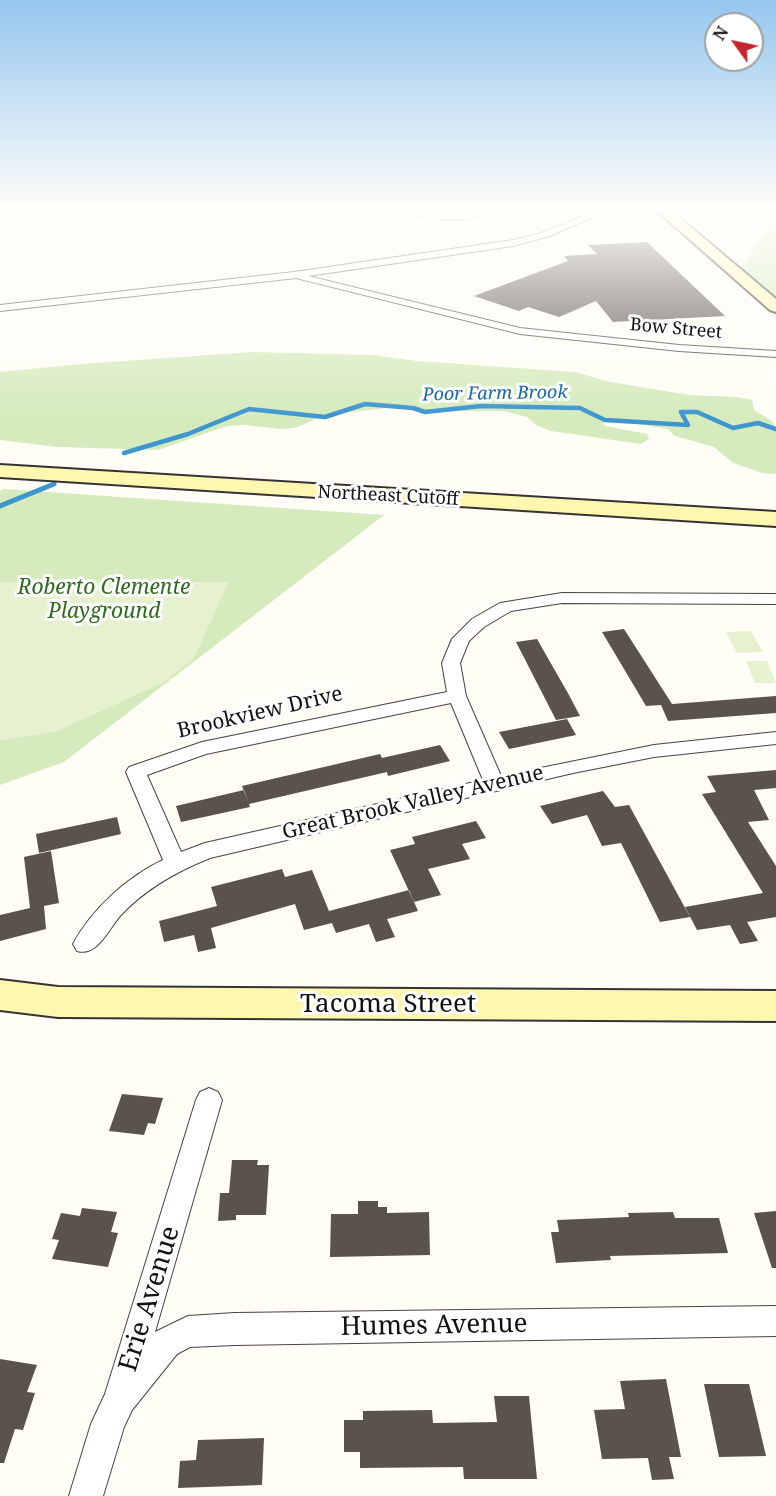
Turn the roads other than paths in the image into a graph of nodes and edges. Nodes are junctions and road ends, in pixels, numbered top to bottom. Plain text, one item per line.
1 (269, 278) edge
2 (305, 278) edge
3 (742, 278) edge
4 (776, 307) edge
5 (0, 308) edge
6 (776, 355) edge
7 (0, 471) edge
8 (776, 519) edge
9 (776, 598) edge
10 (457, 696) junction
11 (776, 738) edge
12 (495, 785) junction
13 (175, 862) junction
14 (86, 944) dead end
15 (0, 995) edge
16 (776, 1006) edge
17 (209, 1100) dead end
18 (776, 1321) edge
19 (120, 1398) junction
20 (86, 1496) edge

1 - 5 street
2 - 6 street, Bow Street
3 - 4 main road
7 - 8 main road, Northeast Cutoff
9 - 10 street
10 - 12 street
10 - 13 street, Brookview Drive
11 - 12 street, Great Brook Valley Avenue
12 - 13 street, Great Brook Valley Avenue
13 - 14 street, Great Brook Valley Avenue
15 - 16 main road, Tacoma Street
17 - 19 street, Erie Avenue
18 - 19 street, Humes Avenue
19 - 20 street, Erie Avenue

